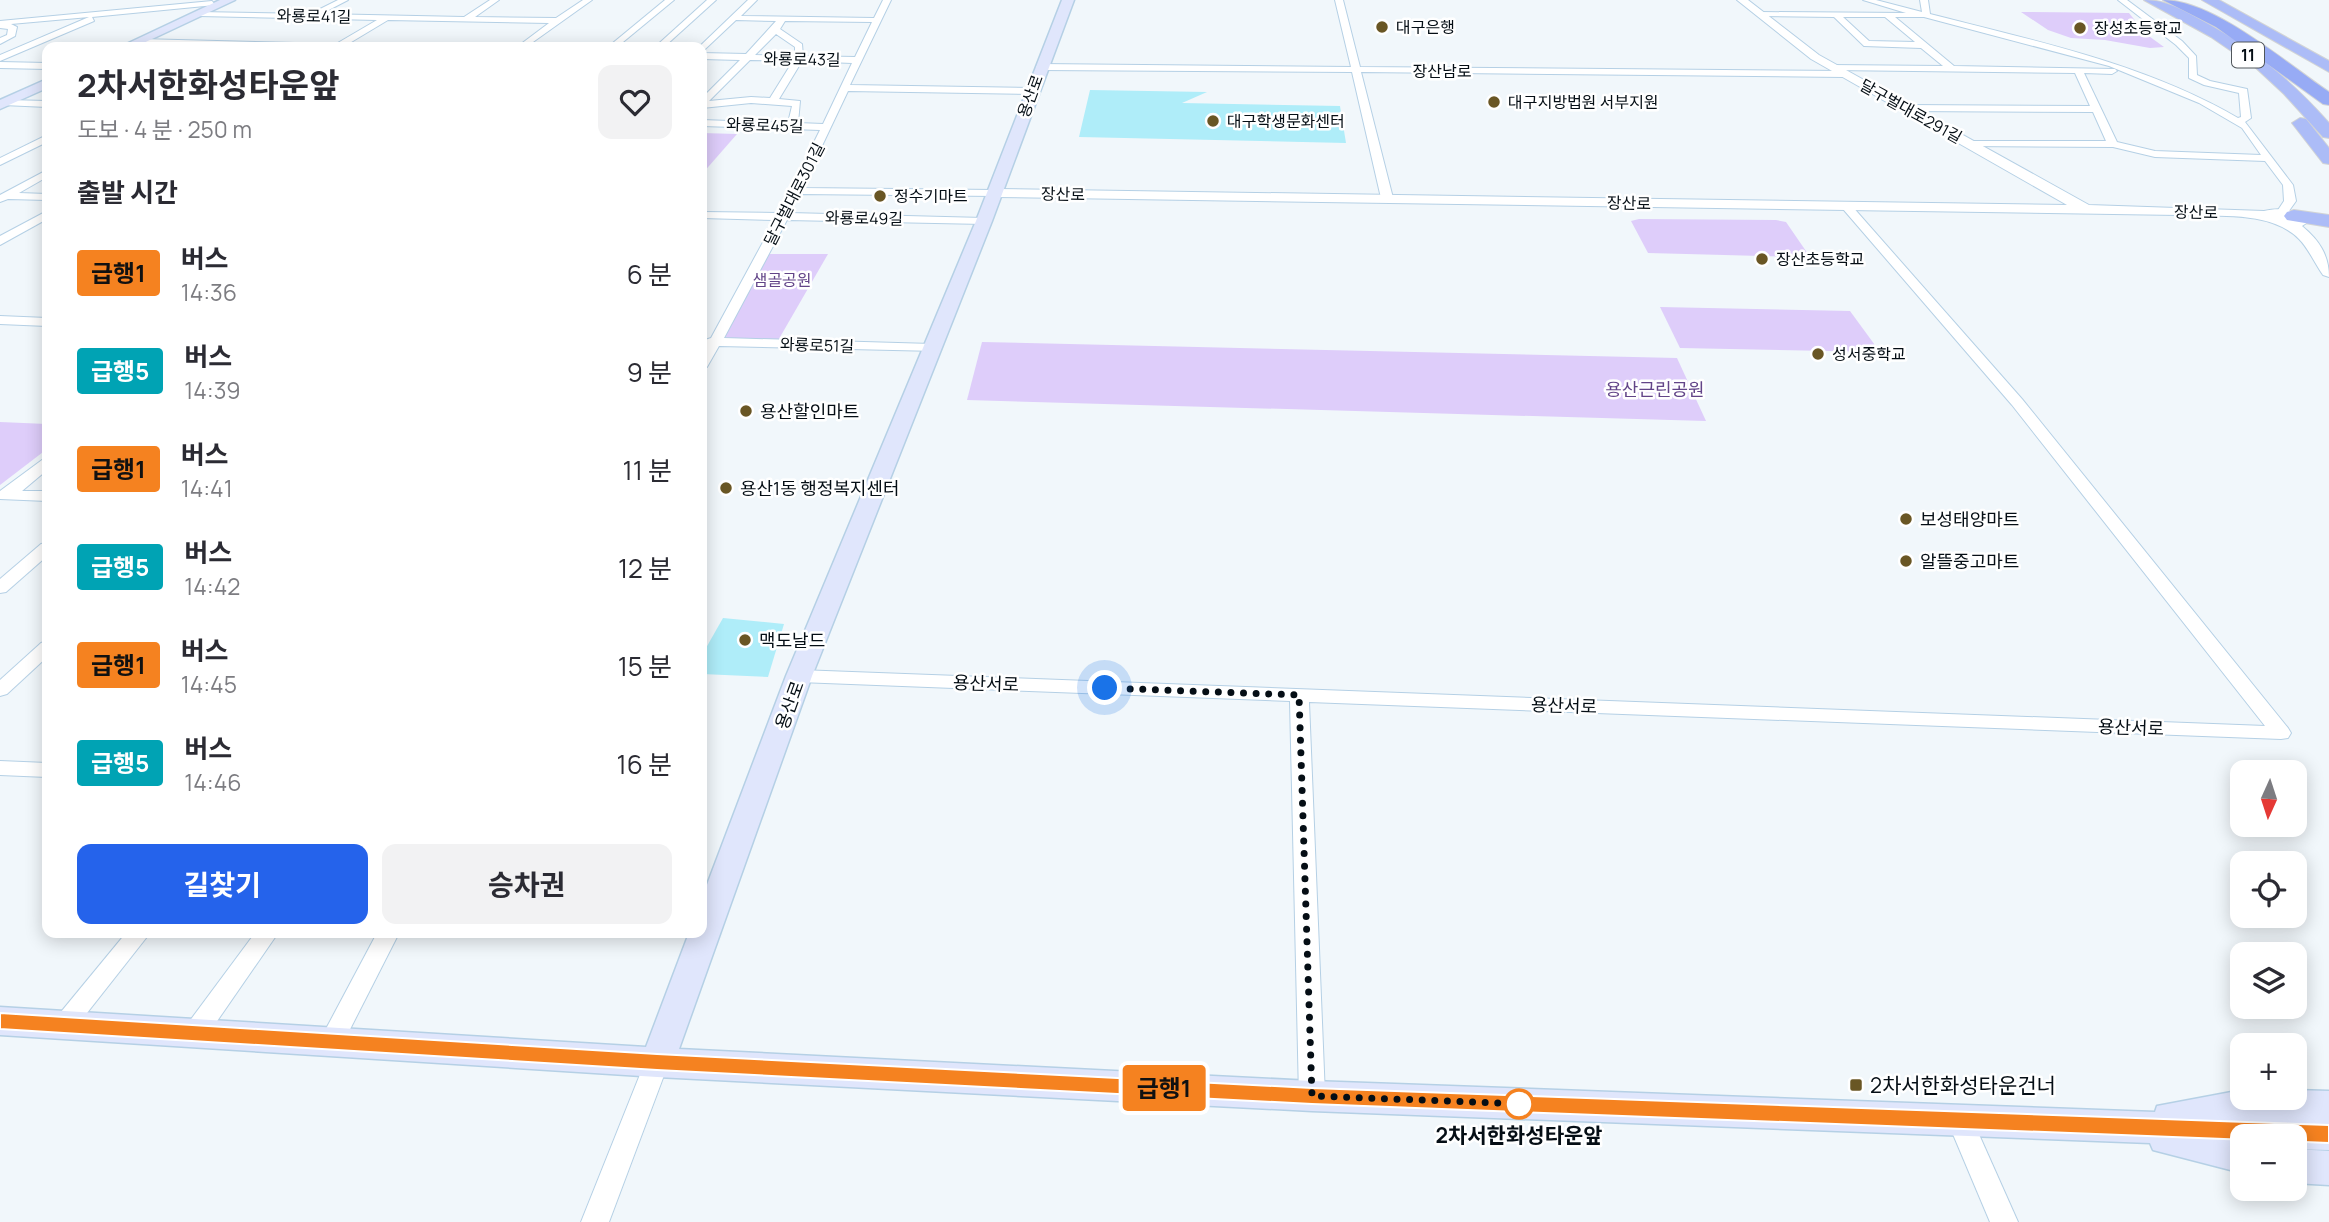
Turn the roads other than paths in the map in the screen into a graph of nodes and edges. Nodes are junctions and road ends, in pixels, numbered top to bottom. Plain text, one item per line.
1 (344, 0) edge
2 (495, 0) edge
3 (589, 0) edge
4 (670, 0) edge
5 (712, 0) edge
6 (756, 0) edge
7 (887, 0) edge
8 (1068, 0) edge
9 (1339, 0) edge
10 (1742, 0) edge
11 (1867, 0) edge
12 (1924, 0) edge
13 (2122, 0) edge
14 (2142, 0) edge
15 (2151, 0) edge
16 (2170, 0) edge
17 (2189, 0) edge
18 (2209, 0) edge
19 (228, 1) edge
20 (107, 13) junction
21 (199, 14) junction
22 (1760, 14) junction
23 (1835, 14) junction
24 (1887, 15) junction
25 (1926, 15) junction
26 (311, 16) junction
27 (387, 18) junction
28 (736, 18) junction
29 (465, 19) junction
30 (778, 19) junction
31 (877, 20) junction
32 (559, 21) junction
33 (0, 24) edge
34 (776, 30) junction
35 (2223, 38) junction
36 (0, 41) edge
37 (139, 42) edge
38 (346, 42) edge
39 (528, 42) edge
40 (618, 42) edge
41 (665, 42) edge
42 (707, 44) edge
43 (1923, 46) junction
44 (707, 56) edge
45 (0, 58) edge
46 (748, 58) junction
47 (799, 59) junction
48 (856, 60) junction
49 (0, 65) edge
50 (42, 66) edge
51 (1040, 67) junction
52 (2329, 67) edge
53 (1952, 69) junction
54 (1839, 70) junction
55 (1356, 71) junction
56 (2078, 71) junction
57 (2133, 71) junction
58 (2278, 80) junction
59 (2329, 80) edge
60 (42, 85) edge
61 (844, 88) junction
62 (1031, 91) junction
63 (707, 99) edge
64 (774, 99) junction
65 (2329, 100) edge
66 (3, 104) edge
67 (42, 104) edge
68 (707, 104) edge
69 (1905, 107) junction
70 (2097, 109) junction
71 (2238, 122) junction
72 (707, 123) edge
73 (792, 126) junction
74 (828, 127) junction
75 (2329, 133) edge
76 (42, 141) edge
77 (1970, 144) junction
78 (2113, 144) junction
79 (2269, 158) junction
80 (2329, 159) edge
81 (0, 162) edge
82 (42, 176) edge
83 (797, 191) junction
84 (995, 193) junction
85 (2, 197) edge
86 (42, 197) edge
87 (1387, 198) junction
88 (1847, 207) junction
89 (2088, 210) junction
90 (707, 215) edge
91 (42, 217) edge
92 (782, 217) junction
93 (2289, 218) junction
94 (984, 221) junction
95 (2329, 221) edge
96 (0, 242) edge
97 (2329, 272) edge
98 (0, 320) edge
99 (42, 322) edge
100 (709, 342) edge
101 (932, 348) junction
102 (42, 467) edge
103 (3, 494) edge
104 (42, 496) edge
105 (42, 552) edge
106 (0, 588) edge
107 (42, 652) edge
108 (799, 676) junction
109 (0, 690) edge
110 (1299, 695) junction
111 (0, 768) edge
112 (42, 768) edge
113 (707, 926) edge
114 (135, 938) edge
115 (263, 938) edge
116 (385, 938) edge
117 (703, 938) edge
118 (0, 1021) edge
119 (64, 1025) junction
120 (195, 1033) junction
121 (331, 1042) junction
122 (657, 1062) junction
123 (1312, 1096) junction
124 (2329, 1106) edge
125 (1960, 1121) junction
126 (2114, 1126) junction
127 (2329, 1134) edge
128 (2230, 1154) edge
129 (2307, 1167) edge
130 (2329, 1168) edge
131 (595, 1222) edge
132 (2004, 1222) edge

1 - 26 street
2 - 29 street
3 - 32 street
4 - 40 street
5 - 41 street
6 - 28 street
6 - 30 street
7 - 31 street, 달구벌대로301길
8 - 51 main road, 용산로
9 - 55 street
10 - 22 street, 달구벌대로291길
11 - 25 street
12 - 25 street
13 - 71 street
14 - 35 highway
15 - 35 highway, 11
16 - 65 highway
17 - 59 highway
18 - 52 highway, 11
19 - 20 street
19 - 21 main road
20 - 33 street
20 - 45 street
21 - 26 street, 와룡로41길
21 - 37 main road
22 - 23 street
22 - 54 street, 달구벌대로291길
23 - 24 street
23 - 43 street
24 - 25 street
24 - 43 street
25 - 57 street
26 - 27 street, 와룡로41길
27 - 29 street, 와룡로41길
27 - 38 street, 와룡로41길
28 - 30 street
28 - 42 street
29 - 32 street, 와룡로41길
30 - 31 street
30 - 34 street, 와룡로43길
31 - 48 street, 달구벌대로301길
32 - 39 street
33 - 36 street
34 - 46 street, 와룡로43길
34 - 47 street
35 - 58 highway, 11
43 - 53 street
44 - 46 street, 와룡로43길
46 - 47 street, 와룡로43길
46 - 63 street, 와룡로43길
47 - 48 street, 와룡로43길
47 - 64 street
48 - 61 street, 달구벌대로301길
49 - 50 street
51 - 55 street, 장산남로
51 - 62 main road, 용산로
53 - 54 street, 장산남로
53 - 56 street, 장산남로
54 - 55 street, 장산남로
54 - 69 street, 달구벌대로291길
55 - 87 street
56 - 57 street, 장산남로
56 - 70 street
57 - 71 street
58 - 75 highway, 11
58 - 80 highway
60 - 66 main road
61 - 62 street
61 - 74 street, 달구벌대로301길
62 - 84 main road, 용산로
64 - 68 street
64 - 73 street
66 - 67 street
69 - 70 street
69 - 77 street, 달구벌대로291길
70 - 78 street
71 - 79 street
72 - 73 street, 와룡로45길
73 - 74 street, 와룡로45길
74 - 83 street, 달구벌대로301길
76 - 81 street
77 - 78 street
77 - 89 street, 달구벌대로291길
78 - 79 street
79 - 93 street
82 - 85 street
83 - 84 street
83 - 92 street, 달구벌대로301길
84 - 87 street, 장산로
84 - 94 main road, 용산로
85 - 86 street
87 - 88 street, 장산로
88 - 89 street, 장산로
88 - 110 street, 용산서로
89 - 93 street, 장산로
90 - 92 street, 와룡로49길
91 - 96 street
92 - 94 street, 와룡로49길
92 - 100 street, 달구벌대로301길
93 - 95 highway
93 - 97 street
94 - 101 main road, 용산로
98 - 99 street
100 - 101 street, 와룡로51길
101 - 108 main road, 용산로
102 - 103 street
103 - 104 street
105 - 106 street
107 - 109 street
108 - 110 street, 용산서로
108 - 113 main road, 용산로
110 - 123 street
111 - 112 street
114 - 119 street
115 - 120 street
116 - 121 street
117 - 122 main road, 용산로
118 - 119 main road
119 - 120 main road
120 - 121 main road
121 - 122 main road
122 - 123 main road
122 - 131 street, 용산로
123 - 125 main road
124 - 126 main road
125 - 126 main road
125 - 132 street
126 - 127 main road
126 - 128 main road
129 - 130 main road

